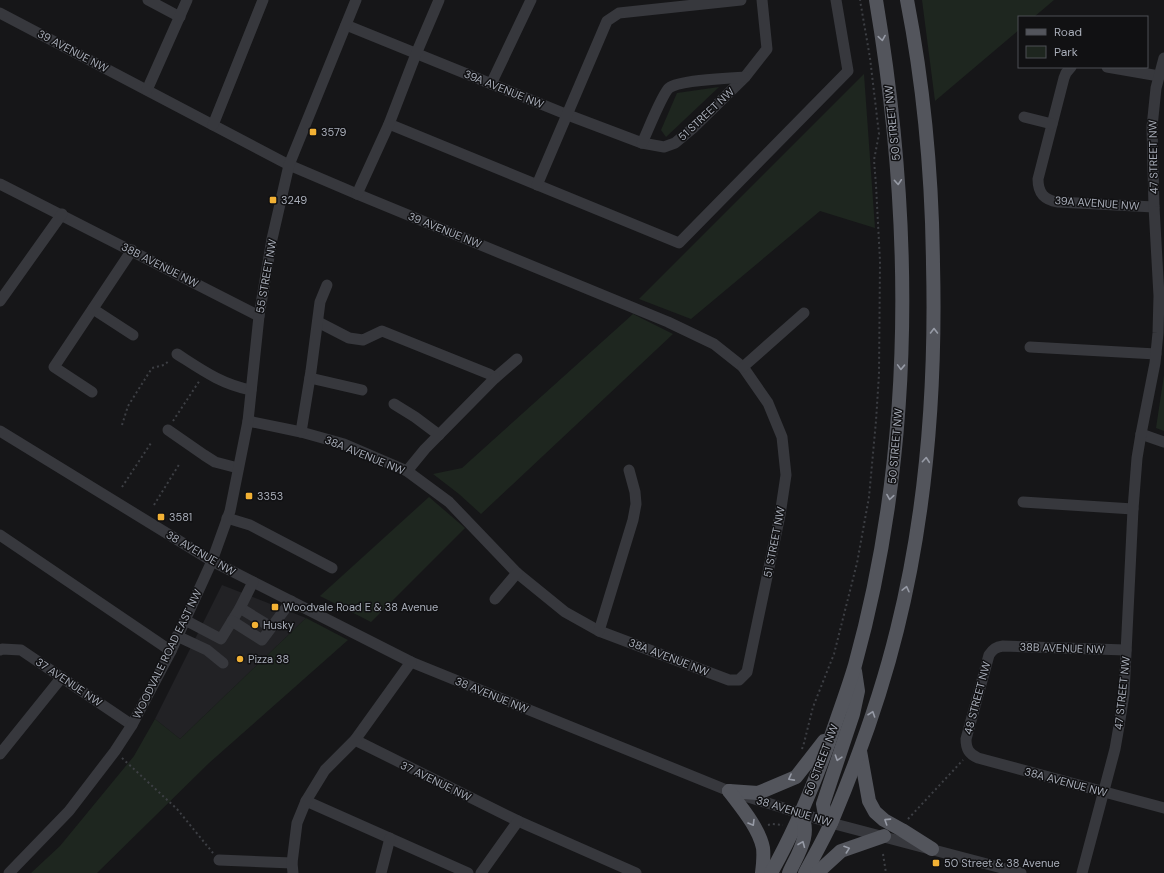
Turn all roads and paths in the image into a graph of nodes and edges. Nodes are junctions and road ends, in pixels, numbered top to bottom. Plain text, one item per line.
1 (148, 0) edge
2 (187, 0) edge
3 (263, 0) edge
4 (356, 0) edge
5 (439, 0) edge
6 (531, 0) edge
7 (741, 0) edge
8 (762, 0) edge
9 (836, 0) edge
10 (860, 0) edge
11 (876, 0) edge
12 (907, 0) edge
13 (0, 13) edge
14 (180, 17) junction
15 (346, 25) junction
16 (416, 54) junction
17 (1164, 58) edge
18 (1070, 68) edge
19 (1112, 68) edge
20 (1159, 76) junction
21 (745, 77) junction
22 (491, 84) junction
23 (147, 90) junction
24 (568, 115) junction
25 (1024, 117) dead end
26 (389, 124) junction
27 (1052, 124) junction
28 (213, 125) junction
29 (642, 143) junction
30 (664, 147) joint
31 (289, 164) junction
32 (0, 184) edge
33 (537, 185) junction
34 (357, 194) junction
35 (1154, 207) junction
36 (62, 214) junction
37 (132, 250) junction
38 (327, 285) dead end
39 (0, 302) edge
40 (93, 309) junction
41 (804, 313) dead end
42 (259, 316) junction
43 (318, 322) junction
44 (133, 336) dead end
45 (1030, 347) dead end
46 (177, 354) joint
47 (1156, 354) junction
48 (517, 359) dead end
49 (743, 367) junction
50 (205, 372) junction
51 (310, 378) junction
52 (495, 378) junction
53 (251, 390) junction
54 (362, 390) dead end
55 (92, 392) dead end
56 (768, 403) joint
57 (394, 404) dead end
58 (248, 420) junction
59 (122, 425) dead end
60 (168, 430) joint
61 (301, 432) junction
62 (1, 434) edge
63 (1141, 434) junction
64 (439, 435) junction
65 (1164, 442) edge
66 (151, 443) dead end
67 (180, 463) dead end
68 (238, 468) junction
69 (629, 470) dead end
70 (407, 471) junction
71 (122, 487) dead end
72 (1023, 502) dead end
73 (154, 505) dead end
74 (1133, 509) junction
75 (227, 518) junction
76 (0, 535) edge
77 (212, 561) junction
78 (332, 568) dead end
79 (517, 573) junction
80 (253, 582) junction
81 (495, 599) dead end
82 (291, 601) junction
83 (240, 608) junction
84 (185, 620) junction
85 (232, 621) junction
86 (272, 627) junction
87 (599, 631) junction
88 (178, 636) junction
89 (997, 647) joint
90 (1, 649) edge
91 (1126, 650) junction
92 (171, 651) junction
93 (411, 662) junction
94 (223, 663) dead end
95 (855, 666) junction
96 (62, 677) junction
97 (739, 680) joint
98 (132, 724) junction
99 (834, 728) junction
100 (355, 740) junction
101 (801, 750) dead end
102 (115, 751) junction
103 (860, 751) junction
104 (970, 753) junction
105 (0, 754) edge
106 (730, 791) junction
107 (1103, 792) junction
108 (306, 802) junction
109 (1164, 808) edge
110 (795, 812) junction
111 (518, 822) junction
112 (905, 822) dead end
113 (831, 823) junction
114 (756, 830) junction
115 (884, 836) junction
116 (390, 838) junction
117 (932, 849) junction
118 (883, 854) dead end
119 (219, 860) joint
120 (293, 868) edge
121 (9, 873) edge
122 (380, 873) edge
123 (468, 873) edge
124 (481, 873) edge
125 (636, 873) edge
126 (762, 873) edge
127 (771, 873) edge
128 (789, 873) edge
129 (805, 873) edge
130 (817, 873) edge
131 (886, 873) edge
132 (1021, 873) edge
133 (1082, 873) edge

1 - 14 street
2 - 14 street
3 - 28 street
4 - 15 street, 55 STREET NW
5 - 16 street
6 - 22 street
7 - 24 street
8 - 21 street, 51 STREET NW
9 - 33 street
10 - 101 path
11 -> 95 main road, 50 STREET NW
103 -> 12 main road
13 - 23 street, 39 AVENUE NW
14 - 23 street
15 - 16 street, 39A AVENUE NW
15 - 31 street, 55 STREET NW
16 - 22 street, 39A AVENUE NW
16 - 26 street
17 - 20 street, 47 STREET NW
18 - 27 street
19 - 20 street
20 - 35 street, 47 STREET NW
21 - 29 street, 51 STREET NW
21 - 30 street, 51 STREET NW
22 - 24 street, 39A AVENUE NW
23 - 28 street, 39 AVENUE NW
24 - 29 street, 39A AVENUE NW
24 - 33 street
25 - 27 street
26 - 33 street
26 - 34 street
27 - 35 street, 39A AVENUE NW
28 - 31 street, 39 AVENUE NW
29 - 30 street, 39A AVENUE NW
31 - 34 street, 39 AVENUE NW
31 - 42 street, 55 STREET NW
32 - 36 street, 38B AVENUE NW
34 - 49 street, 39 AVENUE NW
35 - 47 street, 47 STREET NW
36 - 37 street, 38B AVENUE NW
36 - 39 street
37 - 40 street
37 - 42 street, 38B AVENUE NW
38 - 43 street
40 - 44 street
40 - 55 street
41 - 49 street
42 - 53 street, 55 STREET NW
43 - 51 street
43 - 52 street
45 - 47 street
46 - 50 street
46 - 59 path
47 - 63 street, 47 STREET NW
48 - 52 street
49 - 56 street, 39 AVENUE NW
50 - 53 street
50 - 60 path
51 - 54 street
51 - 61 street
52 - 64 street
53 - 58 street, 55 STREET NW
56 - 97 street, 51 STREET NW
57 - 64 street
58 - 61 street, 38A AVENUE NW
58 - 68 street, 55 STREET NW
60 - 68 street
61 - 70 street, 38A AVENUE NW
62 - 77 street, 38 AVENUE NW
63 - 65 street
63 - 74 street, 47 STREET NW
64 - 70 street
66 - 71 path
67 - 73 path
68 - 75 street, 55 STREET NW
69 - 87 street
70 - 79 street, 38A AVENUE NW
72 - 74 street
74 - 91 street, 47 STREET NW
75 - 77 street, 55 STREET NW
75 - 78 street
76 - 92 street
77 - 80 street, 38 AVENUE NW
77 - 84 street, WOODVALE ROAD EAST NW
79 - 81 street
79 - 87 street, 38A AVENUE NW
80 - 82 street, 38 AVENUE NW
80 - 83 street
82 - 86 street
82 - 93 street, 38 AVENUE NW
83 - 85 street
83 - 86 street
84 - 85 street
84 - 88 street, WOODVALE ROAD EAST NW
85 - 86 street
87 - 97 street, 38A AVENUE NW
88 - 92 street, WOODVALE ROAD EAST NW
88 - 94 street
89 - 91 street, 38B AVENUE NW
89 - 104 street, 48 STREET NW
90 - 96 street, 37 AVENUE NW
91 - 107 street, 47 STREET NW
92 - 98 street, WOODVALE ROAD EAST NW
93 - 100 street
93 - 106 street, 38 AVENUE NW
95 - 99 main road, 50 STREET NW
95 -> 113 main road
96 - 98 street, 37 AVENUE NW
96 - 105 street
98 - 102 street, WOODVALE ROAD EAST NW
99 -> 106 main road
99 - 110 main road, 50 STREET NW
100 - 108 street
100 - 111 street, 37 AVENUE NW
102 - 119 path
102 - 121 street, WOODVALE ROAD EAST NW
103 - 113 main road
117 -> 103 main road
104 - 107 street, 38A AVENUE NW
104 - 112 path
106 - 110 street, 38 AVENUE NW
106 -> 114 main road
107 - 109 street, 38A AVENUE NW
107 - 133 street, 47 STREET NW
108 - 116 street
108 - 120 street
110 - 113 street, 38 AVENUE NW
110 - 114 path
110 - 127 main road, 50 STREET NW
128 -> 110 main road
111 - 124 street
111 - 125 street, 37 AVENUE NW
113 - 115 street, 38 AVENUE NW
113 - 129 main road
114 - 126 main road
115 - 117 street, 38 AVENUE NW
130 -> 115 main road
116 - 122 street
116 - 123 street
117 - 132 street, 38 AVENUE NW
118 - 131 path
119 - 120 street

